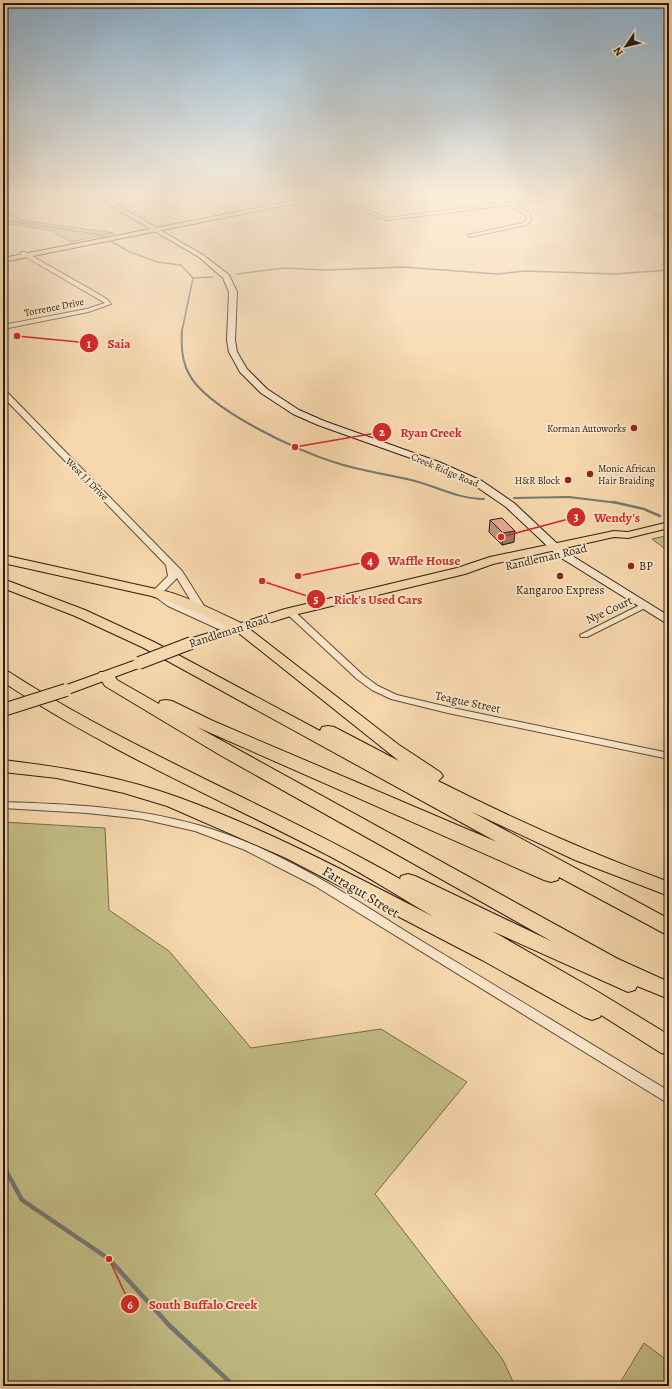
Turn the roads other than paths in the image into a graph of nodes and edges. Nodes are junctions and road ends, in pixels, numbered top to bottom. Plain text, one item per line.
1 (39, 262) edge
2 (208, 262) edge
3 (3, 326) edge
4 (3, 393) edge
5 (669, 524) edge
6 (559, 551) junction
7 (3, 559) edge
8 (170, 566) junction
9 (3, 583) edge
10 (156, 593) junction
11 (645, 606) junction
12 (201, 609) junction
13 (290, 612) junction
14 (669, 622) edge
15 (234, 629) junction
16 (584, 635) dead end
17 (182, 663) junction
18 (3, 675) edge
19 (106, 675) junction
20 (3, 710) edge
21 (669, 756) edge
22 (3, 766) edge
23 (3, 805) edge
24 (513, 825) junction
25 (343, 855) junction
26 (669, 889) edge
27 (669, 928) edge
28 (669, 933) edge
29 (669, 991) edge
30 (669, 1000) edge
31 (669, 1046) edge
32 (669, 1053) edge
33 (669, 1098) edge

1 - 3 street, Torrence Drive
2 - 6 main road, Creek Ridge Road
4 - 8 street, West J J Drive
5 - 6 main road, Randleman Road
6 - 11 main road, Creek Ridge Road
6 - 13 main road, Randleman Road
7 - 10 highway
8 - 10 street
8 - 12 street, West J J Drive
9 - 17 highway
10 - 12 main road
10 - 15 street
11 - 14 main road, Creek Ridge Road
11 - 16 street, Nye Court
12 - 15 main road
13 - 15 main road, Randleman Road
13 - 21 street, Teague Street
15 - 19 main road, Randleman Road, bridge
15 - 24 highway
17 - 24 highway
17 - 27 highway
18 - 25 highway
19 - 20 main road, Randleman Road, bridge
19 - 28 highway
19 - 29 highway
22 - 32 highway
23 - 33 street, Farragut Street
24 - 26 highway
25 - 30 highway
25 - 31 highway

